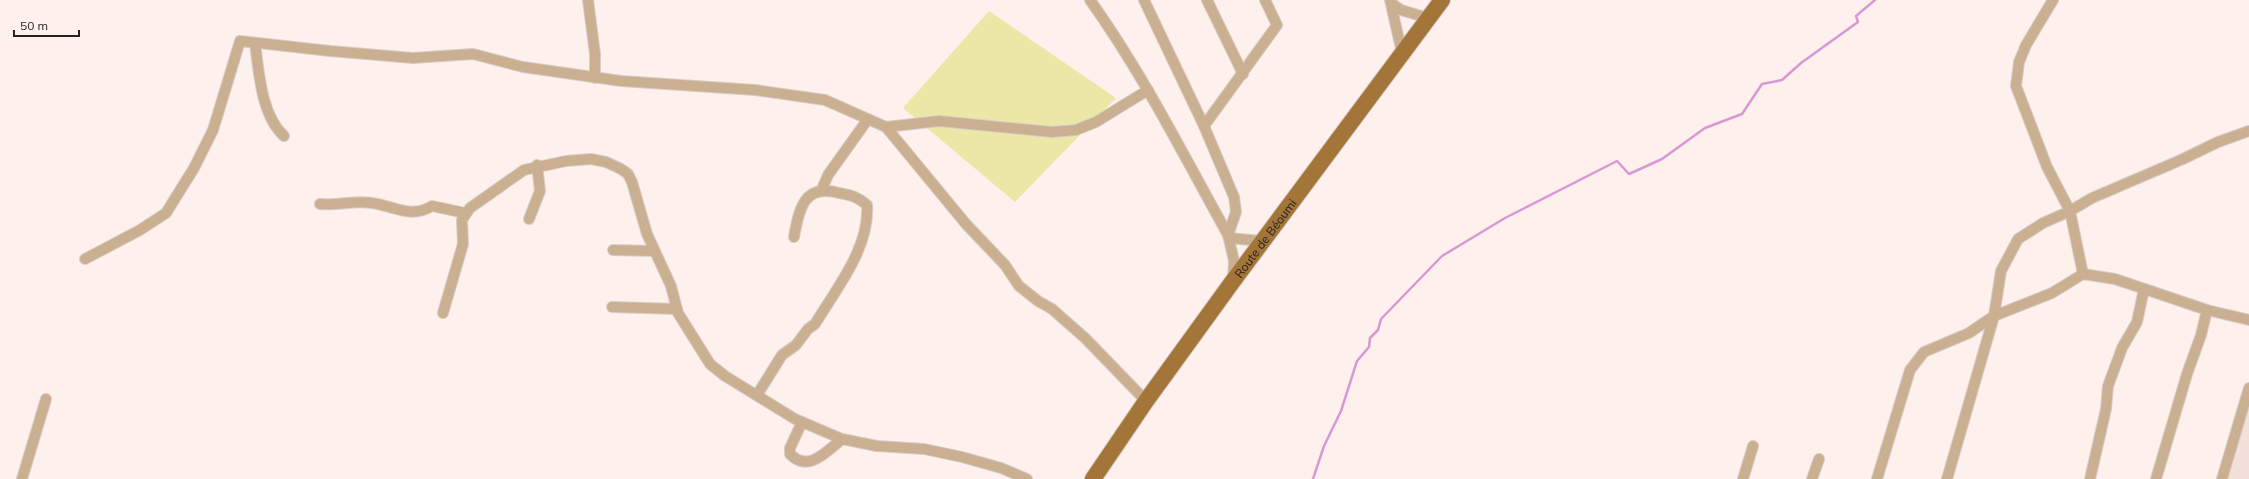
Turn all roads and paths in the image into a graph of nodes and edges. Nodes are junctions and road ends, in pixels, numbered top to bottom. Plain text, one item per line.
1 (588, 0) edge
2 (1090, 0) edge
3 (1144, 0) edge
4 (1207, 0) edge
5 (1265, 0) edge
6 (1442, 0) edge
7 (2053, 0) edge
8 (1390, 1) edge
9 (1428, 18) junction
10 (255, 44) junction
11 (1402, 53) junction
12 (1243, 74) junction
13 (595, 78) junction
14 (1148, 90) junction
15 (868, 119) junction
16 (886, 126) junction
17 (1204, 126) junction
18 (2249, 131) edge
19 (284, 136) dead end
20 (537, 165) junction
21 (822, 190) junction
22 (320, 204) dead end
23 (2070, 211) junction
24 (465, 214) junction
25 (529, 219) dead end
26 (1228, 236) junction
27 (794, 237) dead end
28 (1262, 241) junction
29 (613, 250) dead end
30 (654, 251) junction
31 (85, 259) dead end
32 (2083, 274) junction
33 (1233, 281) junction
34 (2144, 289) junction
35 (612, 307) dead end
36 (677, 309) junction
37 (2206, 310) junction
38 (443, 313) dead end
39 (1994, 316) junction
40 (2249, 320) edge
41 (2249, 388) edge
42 (757, 395) junction
43 (46, 399) dead end
44 (1146, 401) junction
45 (802, 422) junction
46 (842, 439) junction
47 (1753, 446) dead end
48 (1819, 459) dead end
49 (22, 479) edge
50 (1027, 479) edge
51 (1093, 479) edge
52 (1743, 479) edge
53 (1812, 479) edge
54 (1877, 479) edge
55 (1947, 479) edge
56 (2090, 479) edge
57 (2156, 479) edge
58 (2222, 479) edge

1 - 13 street
2 - 14 street
3 - 17 street
4 - 12 street
5 - 12 street
6 - 9 main road, Route de Béoumi
7 - 23 street
8 - 9 street
8 - 11 street
9 - 11 main road, Route de Béoumi
10 - 13 street
10 - 19 street
10 - 31 street
11 - 28 main road, Route de Béoumi
12 - 17 street
13 - 15 street
14 - 16 street
14 - 26 street
15 - 16 street
15 - 21 street
16 - 44 street
17 - 26 street
18 - 23 street
20 - 24 street
20 - 25 street
20 - 30 street
21 - 27 street
21 - 42 street
22 - 24 street
23 - 32 street
23 - 39 street
24 - 38 street
26 - 28 street
26 - 33 street
28 - 33 main road, Route de Béoumi
29 - 30 street
30 - 36 street
32 - 34 street
32 - 39 street
33 - 44 main road, Route de Béoumi
34 - 37 street
34 - 56 street
35 - 36 street
36 - 42 street
37 - 40 street
37 - 57 street
39 - 54 street
39 - 55 street
41 - 58 street
42 - 45 street
43 - 49 street
44 - 51 main road, Route de Béoumi
45 - 46 street
45 - 46 street
46 - 50 street
47 - 52 street
48 - 53 street

